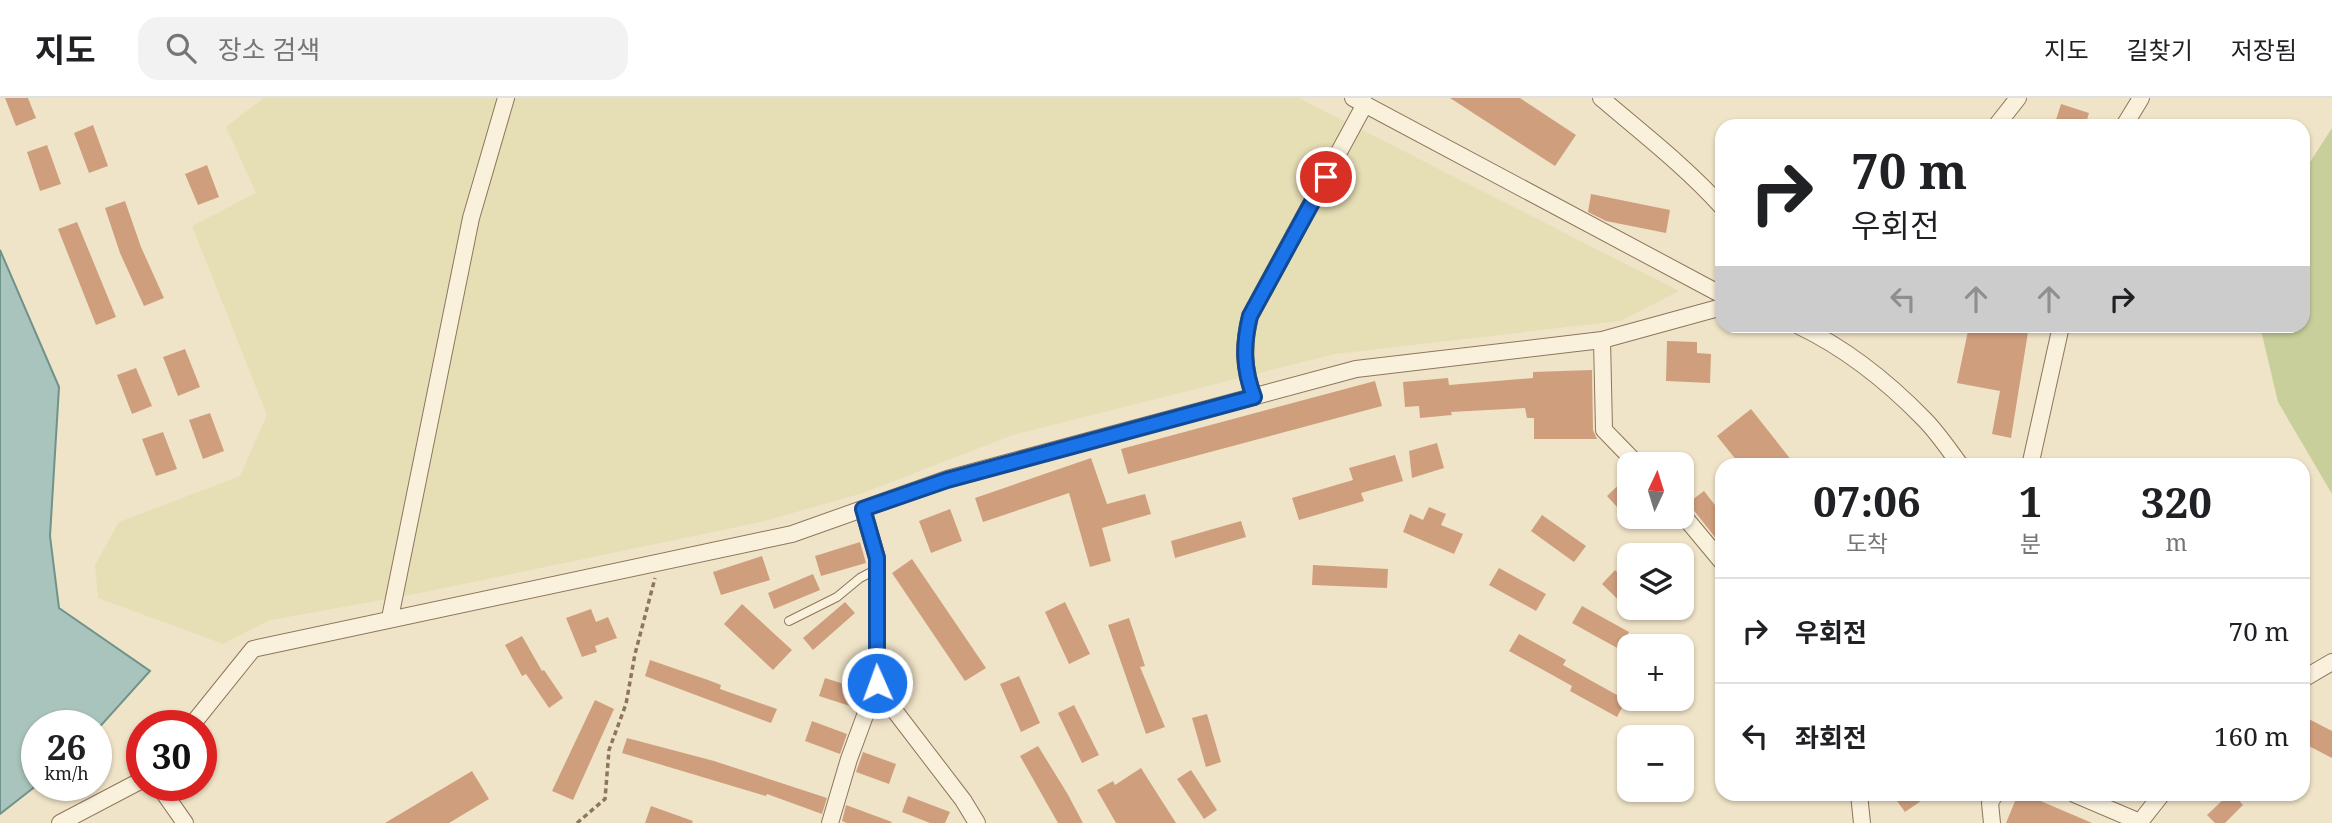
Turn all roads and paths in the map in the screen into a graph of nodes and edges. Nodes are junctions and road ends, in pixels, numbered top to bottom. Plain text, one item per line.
1 (506, 98) edge
2 (1601, 98) edge
3 (2018, 98) edge
4 (2141, 98) edge
5 (1359, 101) edge
6 (2002, 119) edge
7 (2128, 119) edge
8 (1715, 199) edge
9 (1715, 291) edge
10 (1715, 309) edge
11 (1813, 333) edge
12 (2059, 333) edge
13 (1602, 340) junction
14 (1254, 397) junction
15 (1625, 452) edge
16 (1955, 458) edge
17 (2032, 458) edge
18 (863, 509) junction
19 (1694, 528) edge
20 (1715, 554) edge
21 (657, 562) junction
22 (877, 569) junction
23 (390, 618) junction
24 (789, 621) dead end
25 (2332, 662) edge
26 (2310, 675) edge
27 (874, 693) junction
28 (204, 710) edge
29 (126, 788) edge
30 (170, 801) edge
31 (1860, 801) edge
32 (1991, 801) edge
33 (2090, 801) edge
34 (2156, 801) edge
35 (60, 823) edge
36 (185, 823) edge
37 (577, 823) edge
38 (830, 823) edge
39 (976, 823) edge
40 (1862, 823) edge
41 (1992, 823) edge

1 - 23 street
2 - 8 street
3 - 6 street
4 - 7 street
5 - 9 street
5 - 14 street
10 - 13 street
11 - 16 street
12 - 17 street
13 - 14 street
13 - 15 street
14 - 18 street
18 - 21 street
18 - 22 street
19 - 20 street
21 - 23 street
21 - 37 path
22 - 24 lane
22 - 27 street
23 - 28 street
25 - 26 street
27 - 38 street
27 - 39 street
29 - 35 street
30 - 36 street
31 - 40 street
32 - 41 street
33 - 34 street

